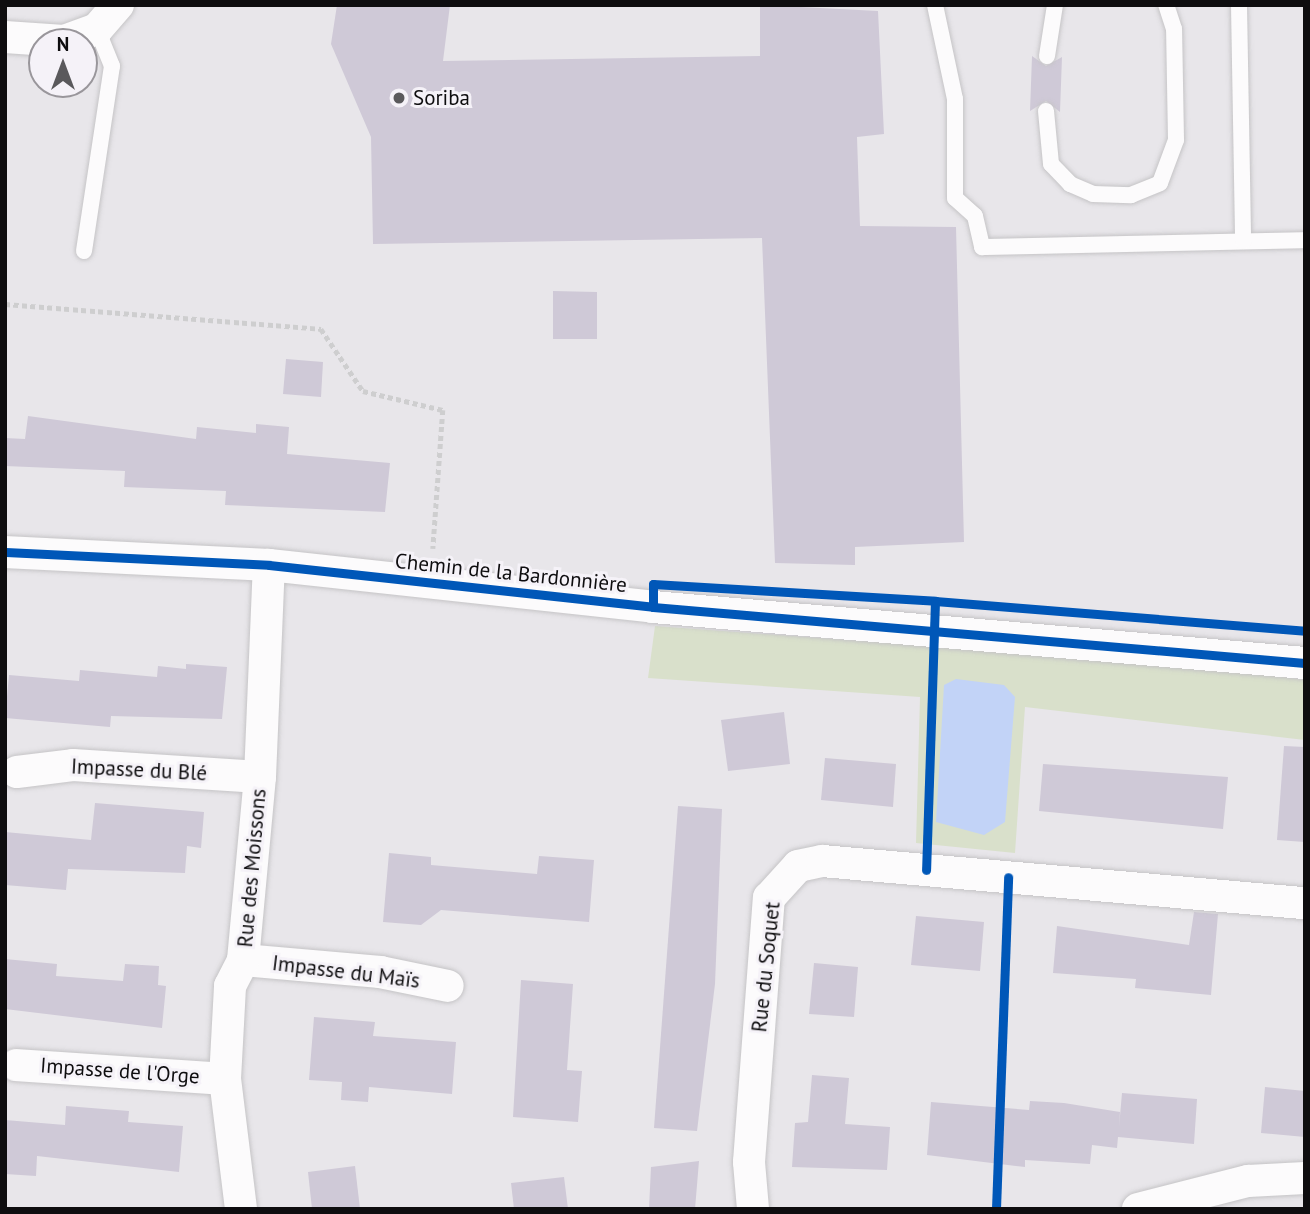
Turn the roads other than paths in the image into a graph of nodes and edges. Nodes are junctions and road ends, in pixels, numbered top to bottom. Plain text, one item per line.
1 (118, 5) edge
2 (935, 5) edge
3 (1055, 5) edge
4 (1166, 5) edge
5 (1239, 5) edge
6 (98, 28) edge
7 (98, 32) edge
8 (5, 37) edge
9 (28, 39) edge
10 (1046, 56) dead end
11 (1046, 111) dead end
12 (1305, 240) edge
13 (1243, 241) junction
14 (84, 251) dead end
15 (5, 552) edge
16 (269, 565) junction
17 (1305, 663) edge
18 (17, 772) dead end
19 (260, 777) junction
20 (1305, 903) edge
21 (243, 960) junction
22 (448, 986) dead end
23 (16, 1065) dead end
24 (225, 1079) junction
25 (1305, 1178) edge
26 (241, 1209) edge
27 (753, 1209) edge
28 (1138, 1209) edge

1 - 6 street
2 - 13 lane
3 - 10 lane
4 - 11 lane
5 - 13 lane
7 - 14 lane
8 - 9 street
12 - 13 lane
15 - 16 street, Chemin de la Bardonnière
16 - 17 street, Chemin de la Bardonnière
16 - 19 street, Rue des Moissons
18 - 19 street, Impasse du Blé
19 - 21 street, Rue des Moissons
20 - 27 street, Rue du Soquet
21 - 22 street, Impasse du Maïs
21 - 24 street, Rue des Moissons
23 - 24 street, Impasse de l'Orge
24 - 26 street, Rue des Moissons
25 - 28 street

